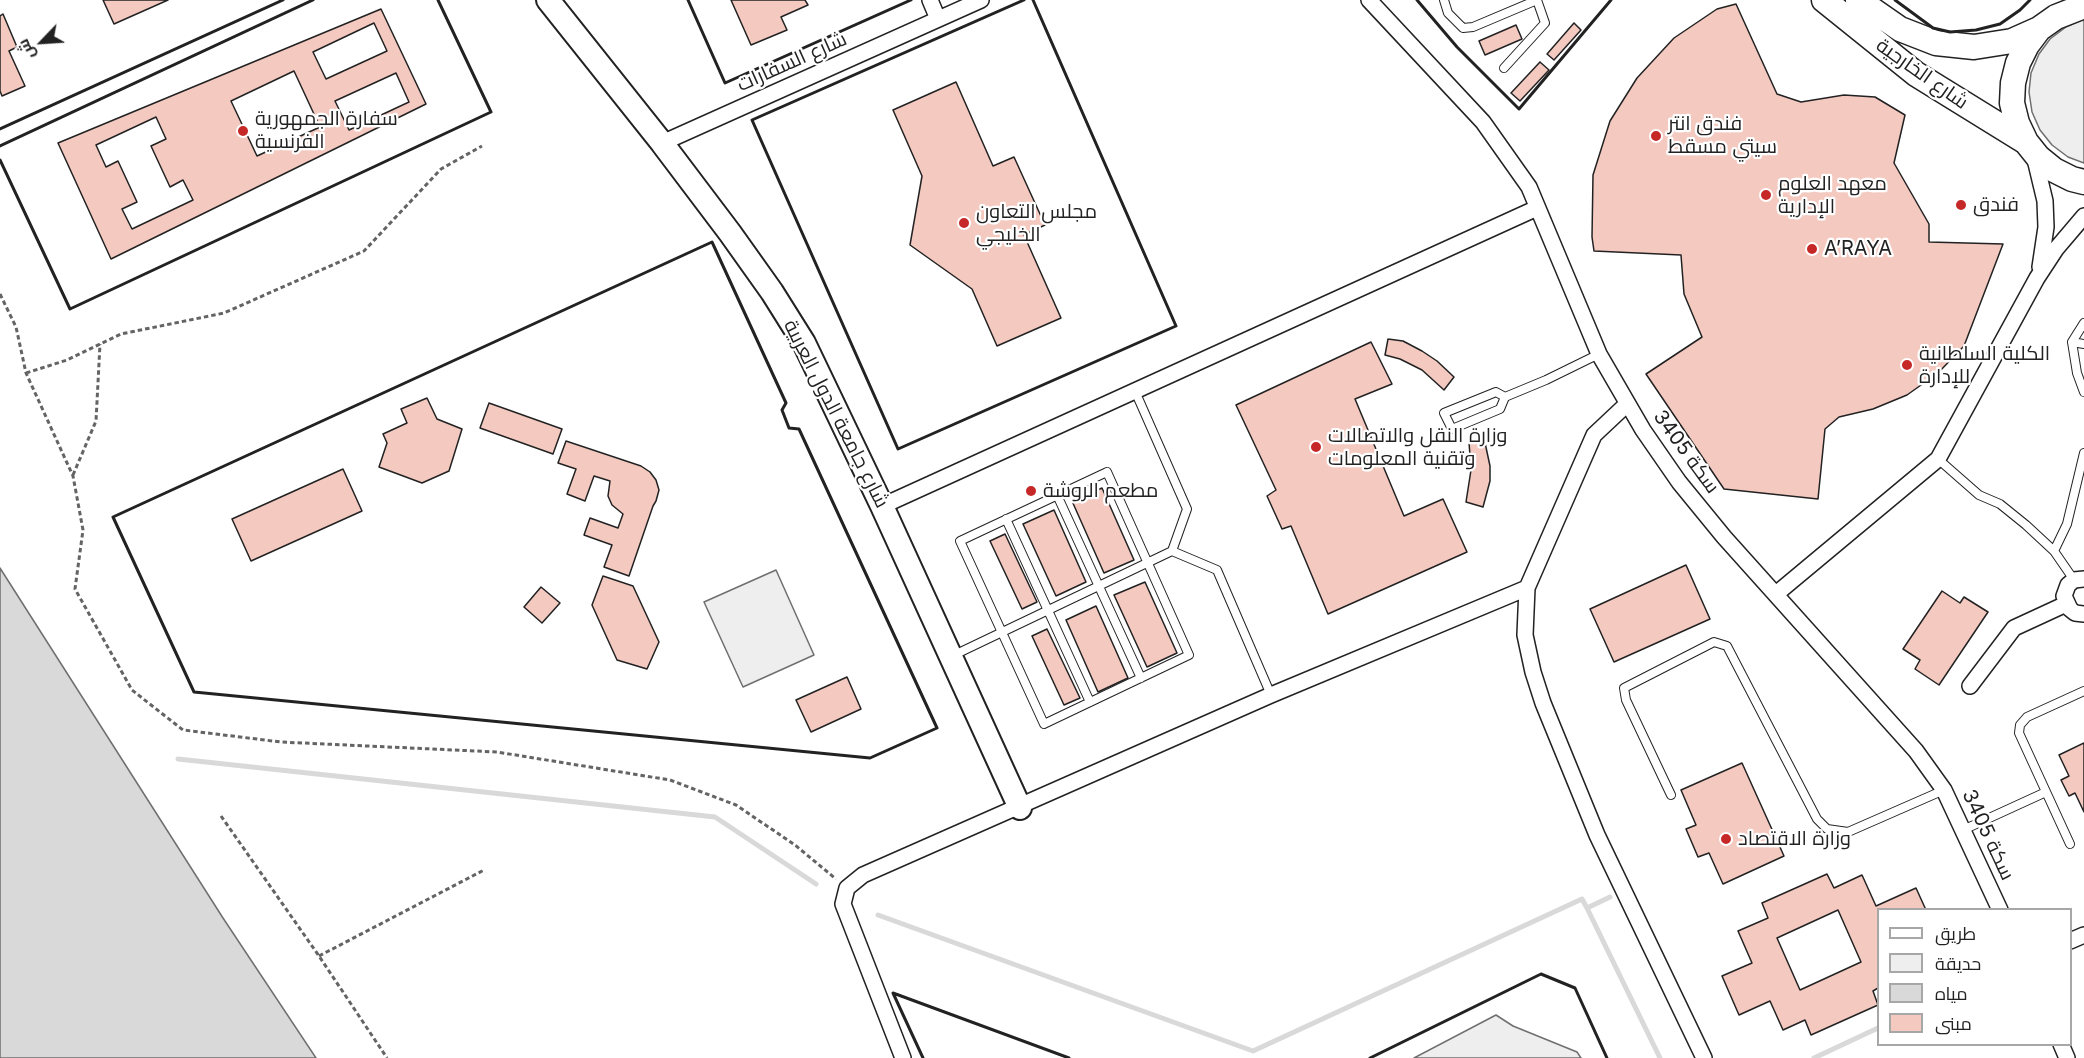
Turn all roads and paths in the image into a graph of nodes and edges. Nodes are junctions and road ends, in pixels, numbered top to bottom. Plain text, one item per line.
1 (548, 0) edge
2 (930, 0) edge
3 (981, 0) edge
4 (1369, 0) edge
5 (1443, 0) edge
6 (1824, 0) edge
7 (1858, 0) edge
8 (2061, 0) edge
9 (2084, 6) edge
10 (938, 19) junction
11 (2044, 26) junction
12 (1504, 68) dead end
13 (662, 143) junction
14 (482, 146) dead end
15 (2029, 146) junction
16 (2084, 182) edge
17 (1537, 208) junction
18 (2084, 216) edge
19 (2037, 278) junction
20 (0, 294) edge
21 (2084, 323) edge
22 (2072, 342) junction
23 (100, 344) junction
24 (2084, 344) edge
25 (1599, 354) junction
26 (26, 373) junction
27 (1135, 391) junction
28 (2084, 392) edge
29 (1505, 397) junction
30 (1627, 405) junction
31 (2084, 453) edge
32 (1938, 459) junction
33 (73, 476) junction
34 (1057, 495) junction
35 (882, 506) junction
36 (1006, 519) junction
37 (1172, 551) junction
38 (2054, 551) junction
39 (1147, 563) junction
40 (2079, 579) edge
41 (1099, 586) junction
42 (1527, 588) junction
43 (1776, 594) junction
44 (2066, 604) junction
45 (1048, 610) junction
46 (2084, 614) edge
47 (1002, 632) junction
48 (951, 656) junction
49 (1141, 678) junction
50 (1970, 686) dead end
51 (2084, 692) edge
52 (1271, 695) junction
53 (1090, 702) junction
54 (1944, 790) junction
55 (2046, 792) junction
56 (1671, 795) dead end
57 (1020, 807) junction
58 (221, 816) dead end
59 (1963, 830) junction
60 (2070, 844) dead end
61 (484, 870) dead end
62 (847, 888) junction
63 (2000, 908) edge
64 (319, 956) junction
65 (387, 1058) edge
66 (903, 1058) edge
67 (1704, 1058) edge

1 - 13 street, شارع جامعة الدول العربية
2 - 10 street
3 - 10 street, شارع السفارات
4 - 17 street, سكة 3405
5 - 12 lane
6 - 15 main road, شارع الخارجية
7 - 11 main road, شارع الخارجية
8 - 11 street
9 - 11 main road, شارع الخارجية
10 - 13 street, شارع السفارات
11 - 15 main road
13 - 35 street, شارع جامعة الدول العربية
14 - 23 path
15 - 16 main road, شارع الخارجية
15 - 19 street
17 - 25 street, سكة 3405
17 - 27 street
18 - 19 street
19 - 32 street
20 - 26 path
21 - 22 lane
22 - 24 lane
22 - 28 lane
23 - 26 path
23 - 33 path
25 - 29 lane
25 - 30 street, سكة 3405
26 - 33 path
27 - 35 street
27 - 37 lane
29 - 29 lane
30 - 42 street
30 - 43 street, سكة 3405
31 - 38 lane
32 - 38 lane
32 - 43 street
33 - 62 path
34 - 36 lane
34 - 39 lane
34 - 41 lane
35 - 48 street, شارع جامعة الدول العربية
36 - 45 lane
36 - 47 lane
37 - 39 lane
37 - 52 lane
38 - 40 lane
39 - 41 lane
39 - 49 lane
40 - 44 street
41 - 45 lane
41 - 49 lane
42 - 52 street
42 - 67 street
43 - 54 street, سكة 3405
44 - 46 street
44 - 50 street
45 - 47 lane
45 - 53 lane
47 - 48 lane
47 - 53 lane
48 - 57 street, شارع جامعة الدول العربية
49 - 53 lane
51 - 55 lane
52 - 57 street
54 - 56 lane
54 - 59 street, سكة 3405
55 - 59 lane
55 - 60 lane
57 - 62 street
58 - 64 path
59 - 63 street, سكة 3405
61 - 64 path
62 - 66 street
64 - 65 path

